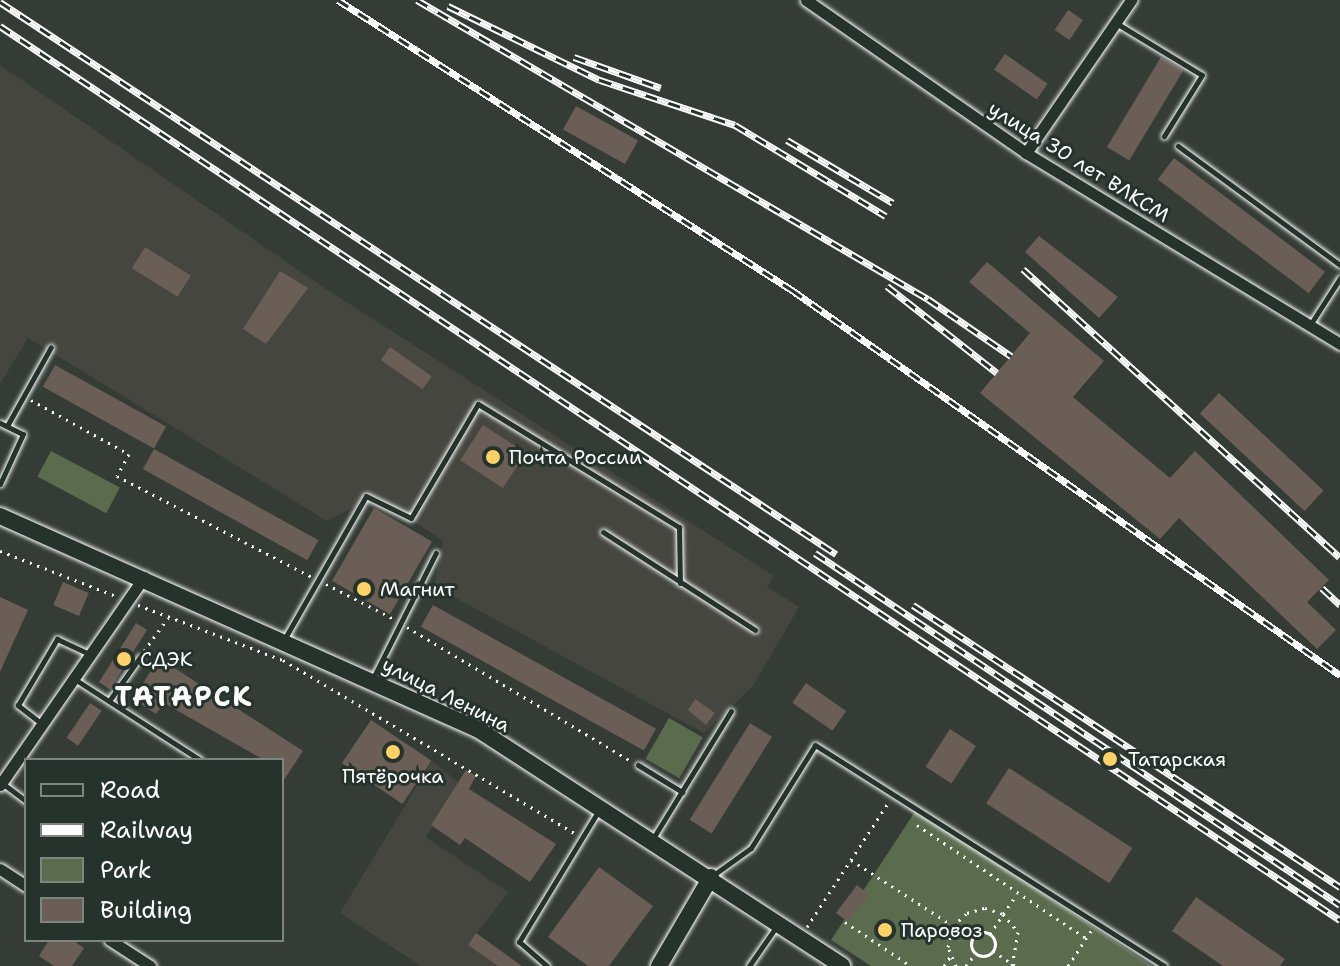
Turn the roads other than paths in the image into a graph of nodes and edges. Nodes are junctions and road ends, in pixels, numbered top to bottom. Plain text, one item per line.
1 (806, 0) edge
2 (1131, 0) edge
3 (1116, 22) junction
4 (1164, 136) dead end
5 (1178, 146) dead end
6 (1026, 153) junction
7 (1340, 265) edge
8 (1340, 278) edge
9 (1309, 326) junction
10 (1340, 344) edge
11 (51, 347) dead end
12 (0, 423) edge
13 (7, 426) junction
14 (0, 484) edge
15 (0, 516) edge
16 (603, 532) dead end
17 (436, 553) dead end
18 (144, 577) junction
19 (680, 583) junction
20 (755, 630) dead end
21 (285, 638) junction
22 (93, 656) junction
23 (140, 657) road end
24 (372, 679) junction
25 (76, 680) junction
26 (109, 701) junction
27 (731, 711) dead end
28 (43, 725) junction
29 (197, 758) edge
30 (638, 765) dead end
31 (1, 784) edge
32 (682, 792) junction
33 (24, 800) edge
34 (600, 810) junction
35 (652, 841) junction
36 (0, 869) edge
37 (711, 877) junction
38 (24, 885) edge
39 (779, 922) junction
40 (113, 942) edge
41 (150, 966) edge
42 (547, 966) edge
43 (659, 966) edge
44 (749, 966) edge
45 (842, 966) edge
46 (1164, 966) edge

1 - 6 street, улица 30 лет ВЛКСМ
2 - 3 street
3 - 4 lane
3 - 6 street
5 - 7 lane
6 - 9 street, улица 30 лет ВЛКСМ
8 - 9 lane
9 - 10 street, улица 30 лет ВЛКСМ
11 - 13 lane
12 - 13 lane
13 - 14 lane
15 - 18 main road, улица Ленина
16 - 19 lane
17 - 24 lane
18 - 21 main road, улица Ленина
18 - 22 street
19 - 20 lane
19 - 21 lane
21 - 24 main road, улица Ленина
22 - 25 street
22 - 28 lane
23 - 26 lane
24 - 34 main road, улица Ленина
25 - 26 lane
25 - 28 street
26 - 29 lane
27 - 32 lane
28 - 31 street
30 - 32 lane
31 - 33 lane
32 - 35 lane
34 - 35 main road, улица Ленина
34 - 42 lane
35 - 37 main road, улица Ленина
36 - 38 street
37 - 39 main road, улица Ленина
37 - 43 main road
37 - 46 lane
39 - 44 lane
39 - 45 main road, улица Ленина
40 - 41 street

